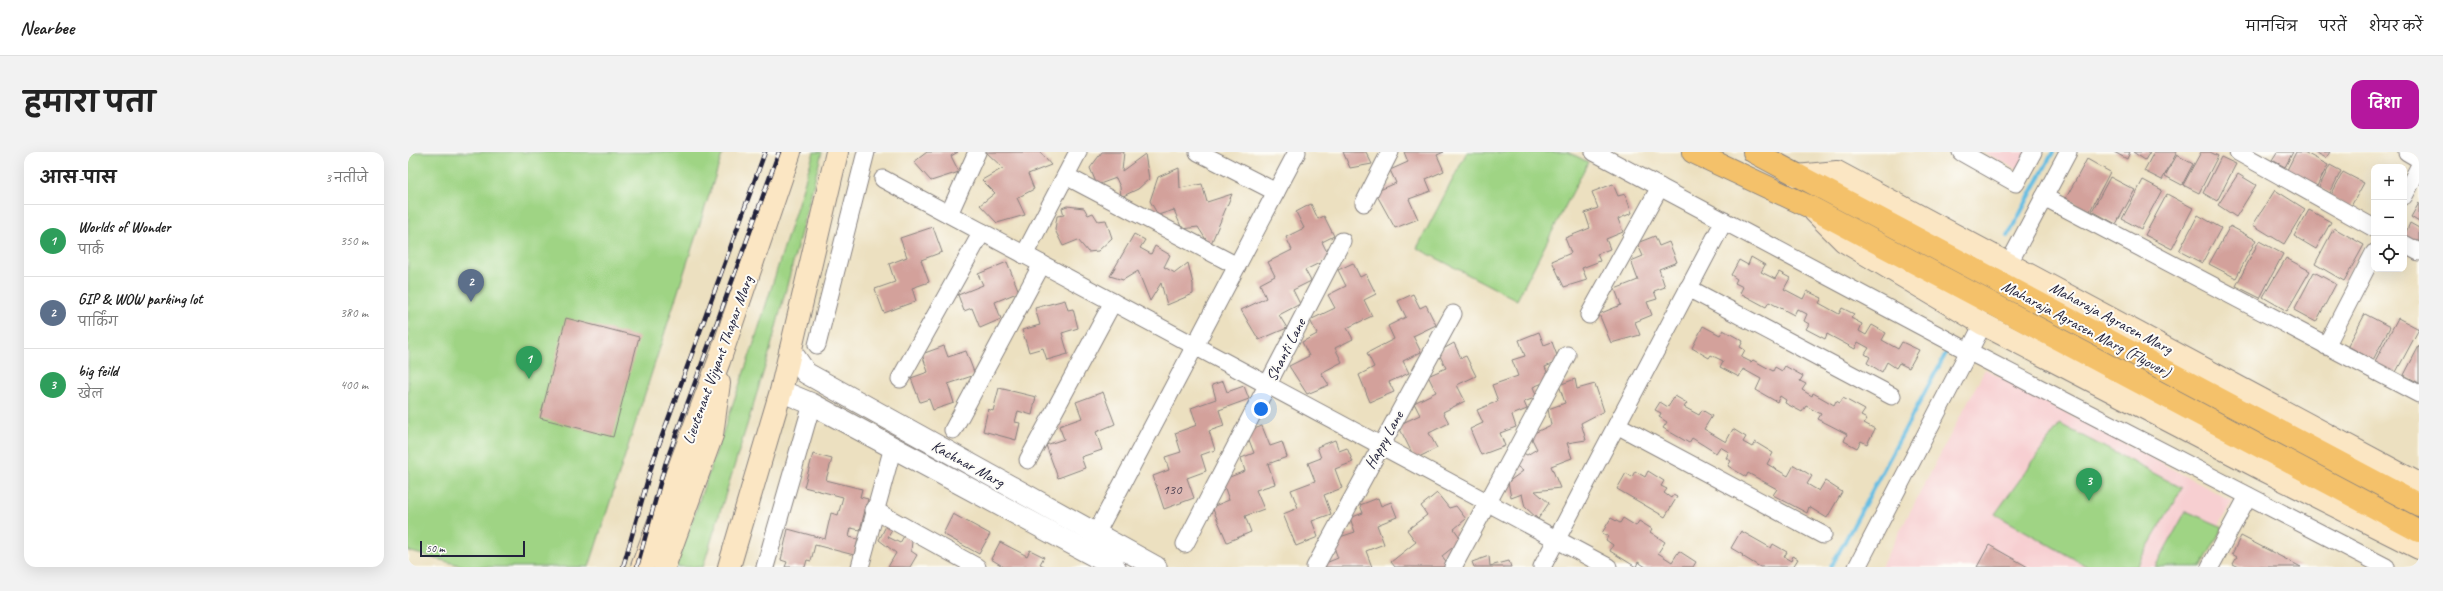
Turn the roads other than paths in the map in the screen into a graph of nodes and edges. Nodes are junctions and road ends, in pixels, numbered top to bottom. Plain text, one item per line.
1 (790, 152) edge
2 (837, 152) edge
3 (866, 152) edge
4 (977, 152) edge
5 (1078, 152) edge
6 (1198, 152) edge
7 (1297, 152) edge
8 (1390, 152) edge
9 (1594, 152) edge
10 (1693, 152) edge
11 (1754, 152) edge
12 (1961, 152) edge
13 (2033, 152) edge
14 (2068, 152) edge
15 (2238, 152) edge
16 (2407, 152) edge
17 (2419, 159) edge
18 (2419, 167) edge
19 (1066, 176) junction
20 (1797, 176) junction
21 (883, 179) dead end
22 (1660, 187) junction
23 (2407, 190) edge
24 (1276, 192) junction
25 (2044, 197) junction
26 (1364, 203) dead end
27 (1810, 206) junction
28 (949, 214) junction
29 (1724, 221) junction
30 (2371, 226) edge
31 (982, 232) junction
32 (1342, 241) dead end
33 (2407, 246) edge
34 (2419, 252) edge
35 (1024, 255) junction
36 (2371, 259) edge
37 (2009, 263) junction
38 (1042, 264) junction
39 (1237, 266) junction
40 (1688, 288) junction
41 (1113, 302) junction
42 (1453, 314) dead end
43 (1589, 315) dead end
44 (1983, 324) junction
45 (817, 345) dead end
46 (1195, 346) junction
47 (2326, 346) junction
48 (790, 350) junction
49 (1968, 351) junction
50 (1567, 355) dead end
51 (719, 361) junction
52 (900, 379) dead end
53 (1268, 385) junction
54 (781, 391) junction
55 (2419, 394) edge
56 (1892, 396) dead end
57 (812, 404) junction
58 (1617, 425) junction
59 (953, 430) dead end
60 (1381, 446) junction
61 (893, 447) junction
62 (1028, 460) dead end
63 (2419, 484) edge
64 (2248, 496) junction
65 (1488, 503) junction
66 (2419, 505) edge
67 (874, 510) junction
68 (740, 526) junction
69 (2419, 530) edge
70 (1824, 535) dead end
71 (1556, 539) junction
72 (1091, 543) junction
73 (1185, 544) dead end
74 (2419, 548) edge
75 (2213, 566) edge
76 (642, 567) edge
77 (664, 567) edge
78 (714, 567) edge
79 (729, 567) edge
80 (765, 567) edge
81 (860, 567) edge
82 (977, 567) edge
83 (1115, 567) edge
84 (1156, 567) edge
85 (1315, 567) edge
86 (1453, 567) edge
87 (1542, 567) edge
88 (1608, 567) edge
89 (1857, 567) edge
90 (2386, 567) edge

1 - 51 main road, Lieutenant Vijyant Thapar Marg
2 - 48 main road
3 - 45 street
4 - 28 street
5 - 19 street
6 - 24 street
7 - 24 street
8 - 26 street
9 - 22 street
10 - 27 main road
11 - 20 main road, Maharaja Agrasen Marg (Flyover)
12 - 13 street
14 - 25 street
15 - 30 street
16 - 17 street
18 - 23 street
19 - 35 street
19 - 39 street
20 - 37 main road, Maharaja Agrasen Marg
20 - 66 main road, Maharaja Agrasen Marg (Flyover)
21 - 28 street
22 - 29 street
22 - 43 street
24 - 39 street
25 - 37 street
25 - 47 street
27 - 44 main road
27 - 69 main road, Maharaja Agrasen Marg (Flyover)
28 - 31 street
29 - 40 street
29 - 49 street
31 - 35 street
31 - 52 street
32 - 53 street, Shanti Lane
33 - 34 street
35 - 38 street
36 - 47 street
37 - 63 main road, Maharaja Agrasen Marg
38 - 41 street
38 - 59 street
39 - 46 street
40 - 56 street
40 - 58 street
41 - 46 street
41 - 62 street
42 - 60 street, Happy Lane
44 - 49 street
44 - 74 main road
46 - 53 street
46 - 72 street
47 - 55 street
48 - 54 main road
48 - 72 street, Kachnar Marg
49 - 64 street
49 - 89 street
50 - 65 street
51 - 76 main road, Lieutenant Vijyant Thapar Marg
51 - 77 main road
53 - 60 street
53 - 73 street, Shanti Lane
54 - 57 street, Kachnar Marg
54 - 68 main road
57 - 61 street, Kachnar Marg
57 - 80 street
58 - 70 street
58 - 71 street
60 - 65 street
60 - 85 street, Happy Lane
61 - 67 street
61 - 72 street, Kachnar Marg
64 - 75 street
64 - 90 street
65 - 71 street
65 - 86 street
67 - 81 street
67 - 82 street
68 - 78 main road
68 - 79 main road
71 - 87 street
71 - 88 street
72 - 83 street, Kachnar Marg
72 - 84 street, Kachnar Marg

